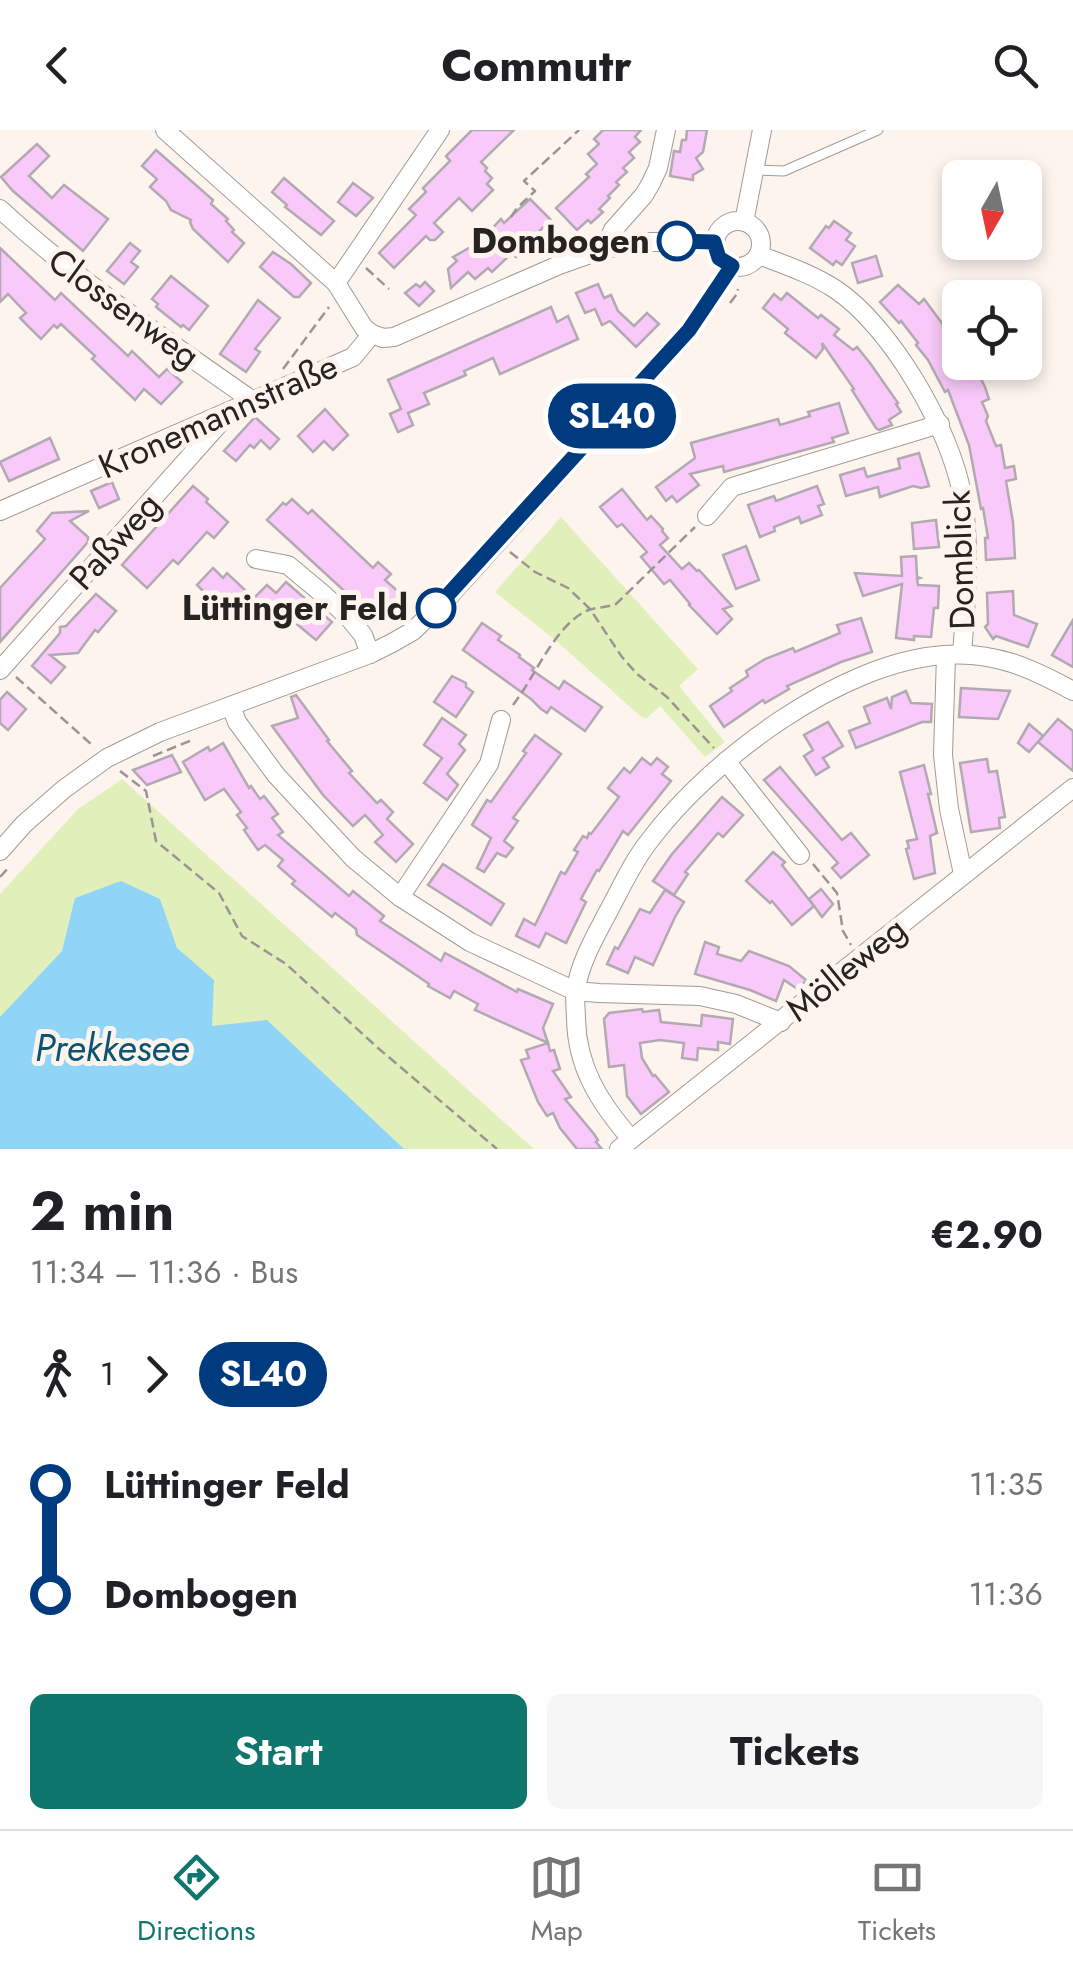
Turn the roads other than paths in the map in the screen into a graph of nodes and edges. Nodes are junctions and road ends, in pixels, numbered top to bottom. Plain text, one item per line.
1 (440, 130) edge
2 (666, 130) edge
3 (762, 130) edge
4 (878, 130) edge
5 (171, 132) edge
6 (756, 170) junction
7 (0, 209) edge
8 (744, 222) junction
9 (714, 242) junction
10 (604, 249) junction
11 (758, 255) junction
12 (732, 266) junction
13 (340, 287) junction
14 (372, 334) junction
15 (254, 401) junction
16 (230, 412) junction
17 (940, 424) junction
18 (0, 512) edge
19 (707, 516) road end
20 (256, 559) dead end
21 (370, 654) junction
22 (954, 655) junction
23 (2, 668) edge
24 (1073, 692) edge
25 (231, 706) junction
26 (501, 720) road end
27 (726, 761) junction
28 (1073, 788) edge
29 (800, 855) road end
30 (6, 858) edge
31 (964, 874) junction
32 (400, 897) junction
33 (576, 991) junction
34 (781, 1022) junction
35 (626, 1144) edge

1 - 13 street
2 - 10 street
3 - 6 street
4 - 6 lane
5 - 13 street
6 - 8 street
7 - 15 street, Clossenweg
8 - 9 street
8 - 11 street
9 - 10 street, Kronemannstraße
9 - 12 street
10 - 14 street, Kronemannstraße
11 - 12 street
11 - 17 street, Domblick
12 - 21 street
13 - 14 street
14 - 15 street, Kronemannstraße
15 - 16 street, Kronemannstraße
16 - 18 street, Kronemannstraße
16 - 23 street, Paßweg
17 - 19 street
17 - 22 street, Domblick
20 - 21 street
21 - 25 street
22 - 24 street
22 - 27 street
22 - 31 street, Domblick
25 - 30 street
25 - 32 street
26 - 32 street
27 - 29 street
27 - 33 street
28 - 31 street, Mölleweg
31 - 34 street, Mölleweg
32 - 33 street
33 - 34 street
33 - 35 street
34 - 35 street, Mölleweg

